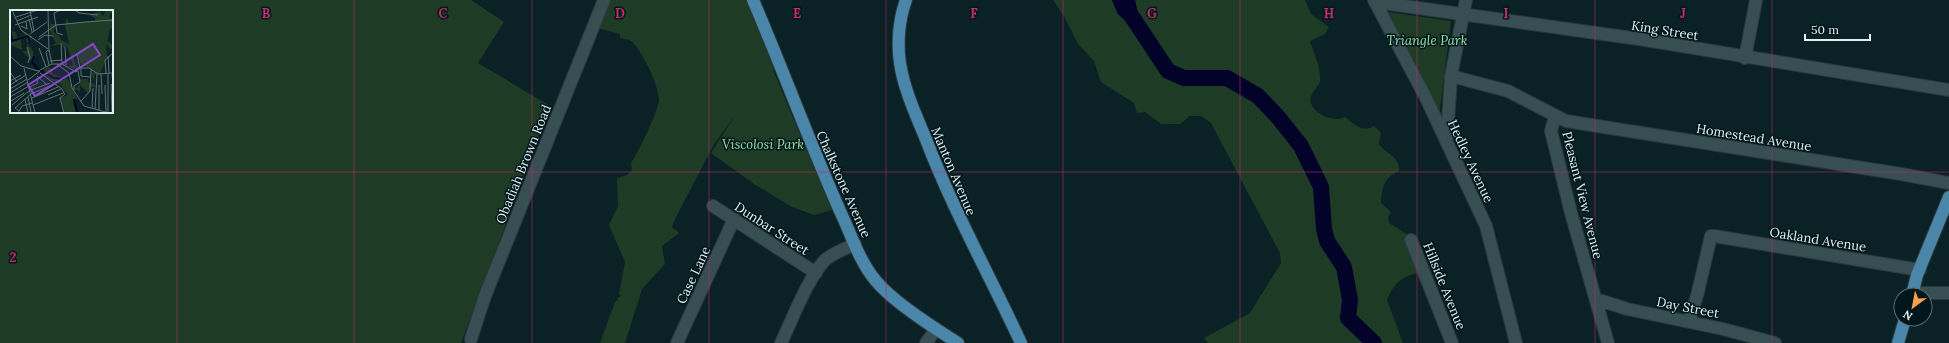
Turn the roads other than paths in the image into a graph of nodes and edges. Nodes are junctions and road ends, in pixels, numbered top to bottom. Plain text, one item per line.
1 (604, 0) edge
2 (753, 0) edge
3 (906, 0) edge
4 (1466, 0) edge
5 (1756, 0) edge
6 (1375, 1) edge
7 (1464, 14) junction
8 (1745, 58) junction
9 (1451, 76) junction
10 (1949, 90) edge
11 (1555, 116) junction
12 (1446, 141) junction
13 (1949, 184) edge
14 (1948, 200) edge
15 (713, 206) dead end
16 (734, 220) junction
17 (1411, 240) dead end
18 (855, 244) junction
19 (1920, 270) junction
20 (816, 273) junction
21 (1914, 287) edge
22 (1933, 293) edge
23 (1949, 293) edge
24 (1596, 299) junction
25 (1689, 321) junction
26 (1903, 327) edge
27 (936, 329) junction
28 (471, 339) dead end
29 (677, 343) edge
30 (781, 343) edge
31 (926, 343) edge
32 (958, 343) edge
33 (1020, 343) edge
34 (1452, 343) edge
35 (1516, 343) edge
36 (1608, 343) edge
37 (1775, 343) edge
38 (1898, 343) edge

1 - 28 street, Obadiah Brown Road
2 - 18 main road, Chalkstone Avenue
3 - 33 main road, Manton Avenue
4 - 7 street
5 - 8 street
6 - 7 street, King Street
6 - 12 street, Hedley Avenue
7 - 8 street, King Street
7 - 9 street
8 - 10 street, King Street
9 - 11 street, Pleasant View Avenue
9 - 12 street
11 - 13 street, Homestead Avenue
11 - 24 street, Pleasant View Avenue
12 - 35 street, Hedley Avenue
14 - 19 main road
15 - 16 street, Dunbar Street
16 - 20 street, Dunbar Street
16 - 29 street, Case Lane
17 - 34 street, Hillside Avenue
18 - 20 street
18 - 27 main road, Chalkstone Avenue
19 - 21 main road
19 - 25 street, Oakland Avenue
20 - 30 street
22 - 23 street
24 - 25 street, Day Street
24 - 36 street, Pleasant View Avenue
25 - 37 street, Day Street
26 - 38 main road
27 - 31 street
27 - 32 main road, Chalkstone Avenue

